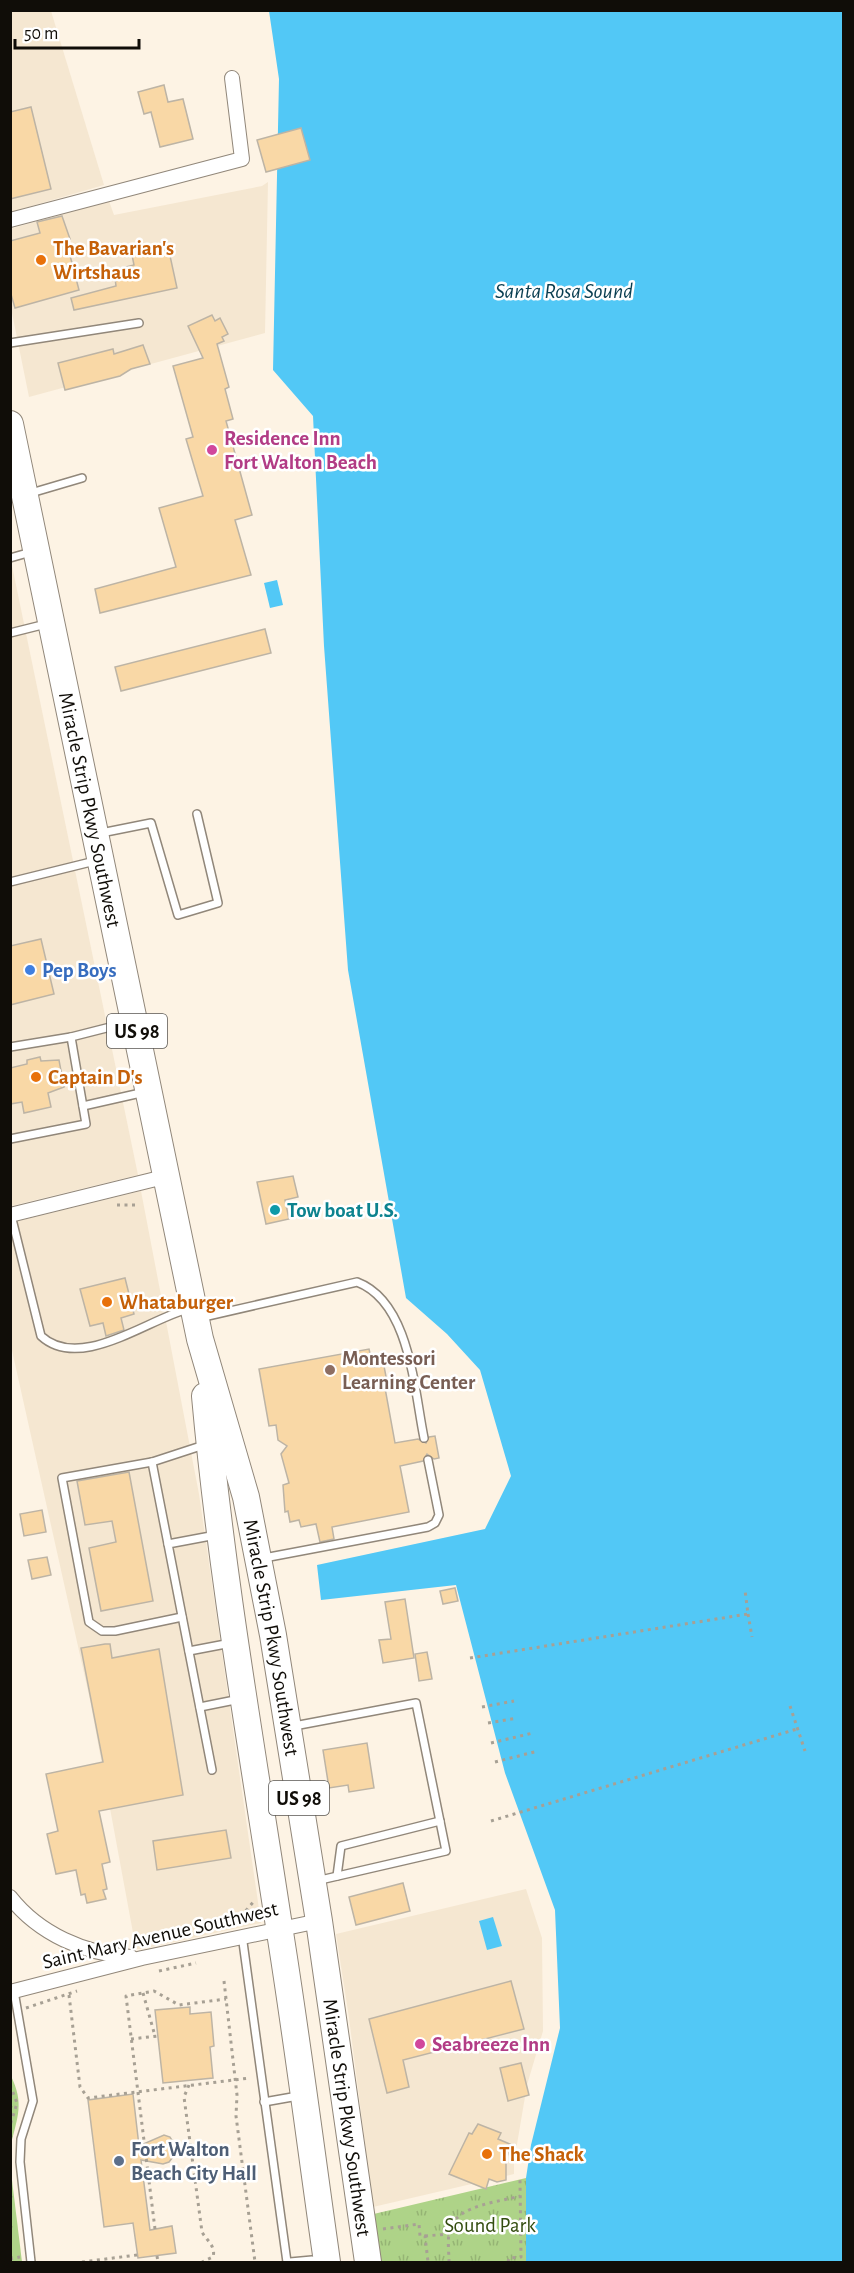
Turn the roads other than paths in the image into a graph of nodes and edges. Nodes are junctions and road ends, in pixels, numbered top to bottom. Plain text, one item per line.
1 (232, 78) dead end
2 (10, 220) edge
3 (139, 323) dead end
4 (10, 343) edge
5 (10, 424) edge
6 (81, 478) dead end
7 (25, 494) junction
8 (36, 551) junction
9 (10, 558) edge
10 (51, 622) junction
11 (10, 633) edge
12 (197, 814) dead end
13 (96, 834) junction
14 (101, 860) junction
15 (10, 882) edge
16 (135, 1021) junction
17 (71, 1037) junction
18 (10, 1047) edge
19 (150, 1091) junction
20 (83, 1106) junction
21 (10, 1140) edge
22 (168, 1176) junction
23 (11, 1214) edge
24 (196, 1322) junction
25 (424, 1438) dead end
26 (209, 1443) junction
27 (428, 1460) dead end
28 (152, 1462) junction
29 (219, 1534) junction
30 (168, 1544) junction
31 (258, 1559) junction
32 (183, 1617) junction
33 (233, 1643) junction
34 (189, 1651) junction
35 (242, 1699) junction
36 (200, 1707) junction
37 (288, 1727) junction
38 (212, 1770) dead end
39 (440, 1821) junction
40 (325, 1879) junction
41 (10, 1897) edge
42 (319, 1921) junction
43 (279, 1928) junction
44 (242, 1935) junction
45 (142, 1958) junction
46 (12, 1992) edge
47 (303, 2094) junction
48 (264, 2102) junction
49 (32, 2262) edge
50 (288, 2262) edge
51 (315, 2262) edge
52 (327, 2262) edge
53 (368, 2262) edge

1 - 2 street
3 - 4 lane
5 - 7 highway, US 98
6 - 7 lane
7 - 8 highway, Miracle Strip Pkwy Southwest / US 98
8 - 9 lane
8 - 10 highway, Miracle Strip Pkwy Southwest / US 98
10 - 11 lane
10 - 13 highway, Miracle Strip Pkwy Southwest / US 98
12 - 13 lane
13 - 14 highway, Miracle Strip Pkwy Southwest / US 98
14 - 15 lane
14 - 16 highway, Miracle Strip Pkwy Southwest / US 98
16 - 17 lane
16 - 19 highway, Miracle Strip Pkwy Southwest / US 98
17 - 18 lane
17 - 20 lane
19 - 20 lane
19 - 22 highway, Miracle Strip Pkwy Southwest / US 98
20 - 21 lane
22 - 23 street
22 - 24 highway, Miracle Strip Pkwy Southwest / US 98
23 - 24 lane
24 - 25 lane
24 - 26 highway, Miracle Strip Pkwy Southwest / US 98
24 - 31 highway, Miracle Strip Pkwy Southwest / US 98
26 - 28 lane
26 - 29 highway, Miracle Strip Pkwy Southwest / US 98
27 - 31 lane
28 - 30 lane
28 - 32 lane
29 - 30 lane
29 - 33 highway, Miracle Strip Pkwy Southwest / US 98
30 - 32 lane
31 - 37 highway, Miracle Strip Pkwy Southwest / US 98
32 - 34 lane
33 - 34 lane
33 - 35 highway, Miracle Strip Pkwy Southwest / US 98
34 - 36 lane
35 - 36 lane
35 - 43 highway, Miracle Strip Pkwy Southwest / US 98
36 - 38 lane
37 - 39 lane
37 - 40 highway, Miracle Strip Pkwy Southwest / US 98
39 - 40 lane
39 - 40 lane
40 - 42 highway, Miracle Strip Pkwy Southwest / US 98
41 - 45 street
42 - 43 street, Saint Mary Avenue Southwest
42 - 53 highway, Miracle Strip Pkwy Southwest / US 98
43 - 44 street, Saint Mary Avenue Southwest
43 - 47 highway, Miracle Strip Pkwy Southwest / US 98
44 - 45 street, Saint Mary Avenue Southwest
44 - 48 lane
45 - 46 street, Saint Mary Avenue Southwest
46 - 49 lane
47 - 48 lane
47 - 52 highway, Miracle Strip Pkwy Southwest / US 98
48 - 50 lane
50 - 51 lane

